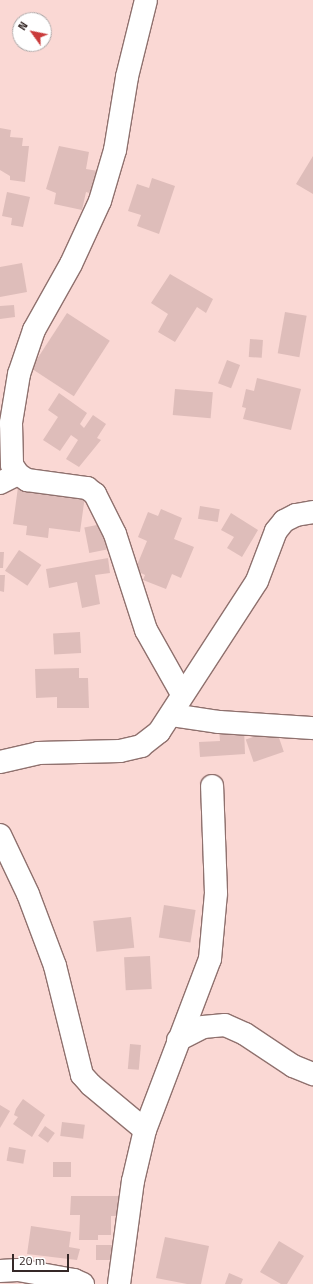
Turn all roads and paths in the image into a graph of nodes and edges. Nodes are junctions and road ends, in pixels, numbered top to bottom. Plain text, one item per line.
1 (146, 0) edge
2 (9, 478) edge
3 (313, 512) edge
4 (182, 694) junction
5 (172, 714) junction
6 (313, 728) edge
7 (0, 762) edge
8 (212, 786) dead end
9 (0, 835) edge
10 (178, 1040) junction
11 (313, 1074) edge
12 (146, 1130) junction
13 (0, 1271) edge
14 (83, 1284) edge
15 (119, 1284) edge

1 - 2 street
2 - 4 street
3 - 4 street
4 - 5 street
5 - 6 street
5 - 7 street
8 - 10 street
9 - 12 street
10 - 11 street
10 - 12 street
12 - 15 street
13 - 14 street

